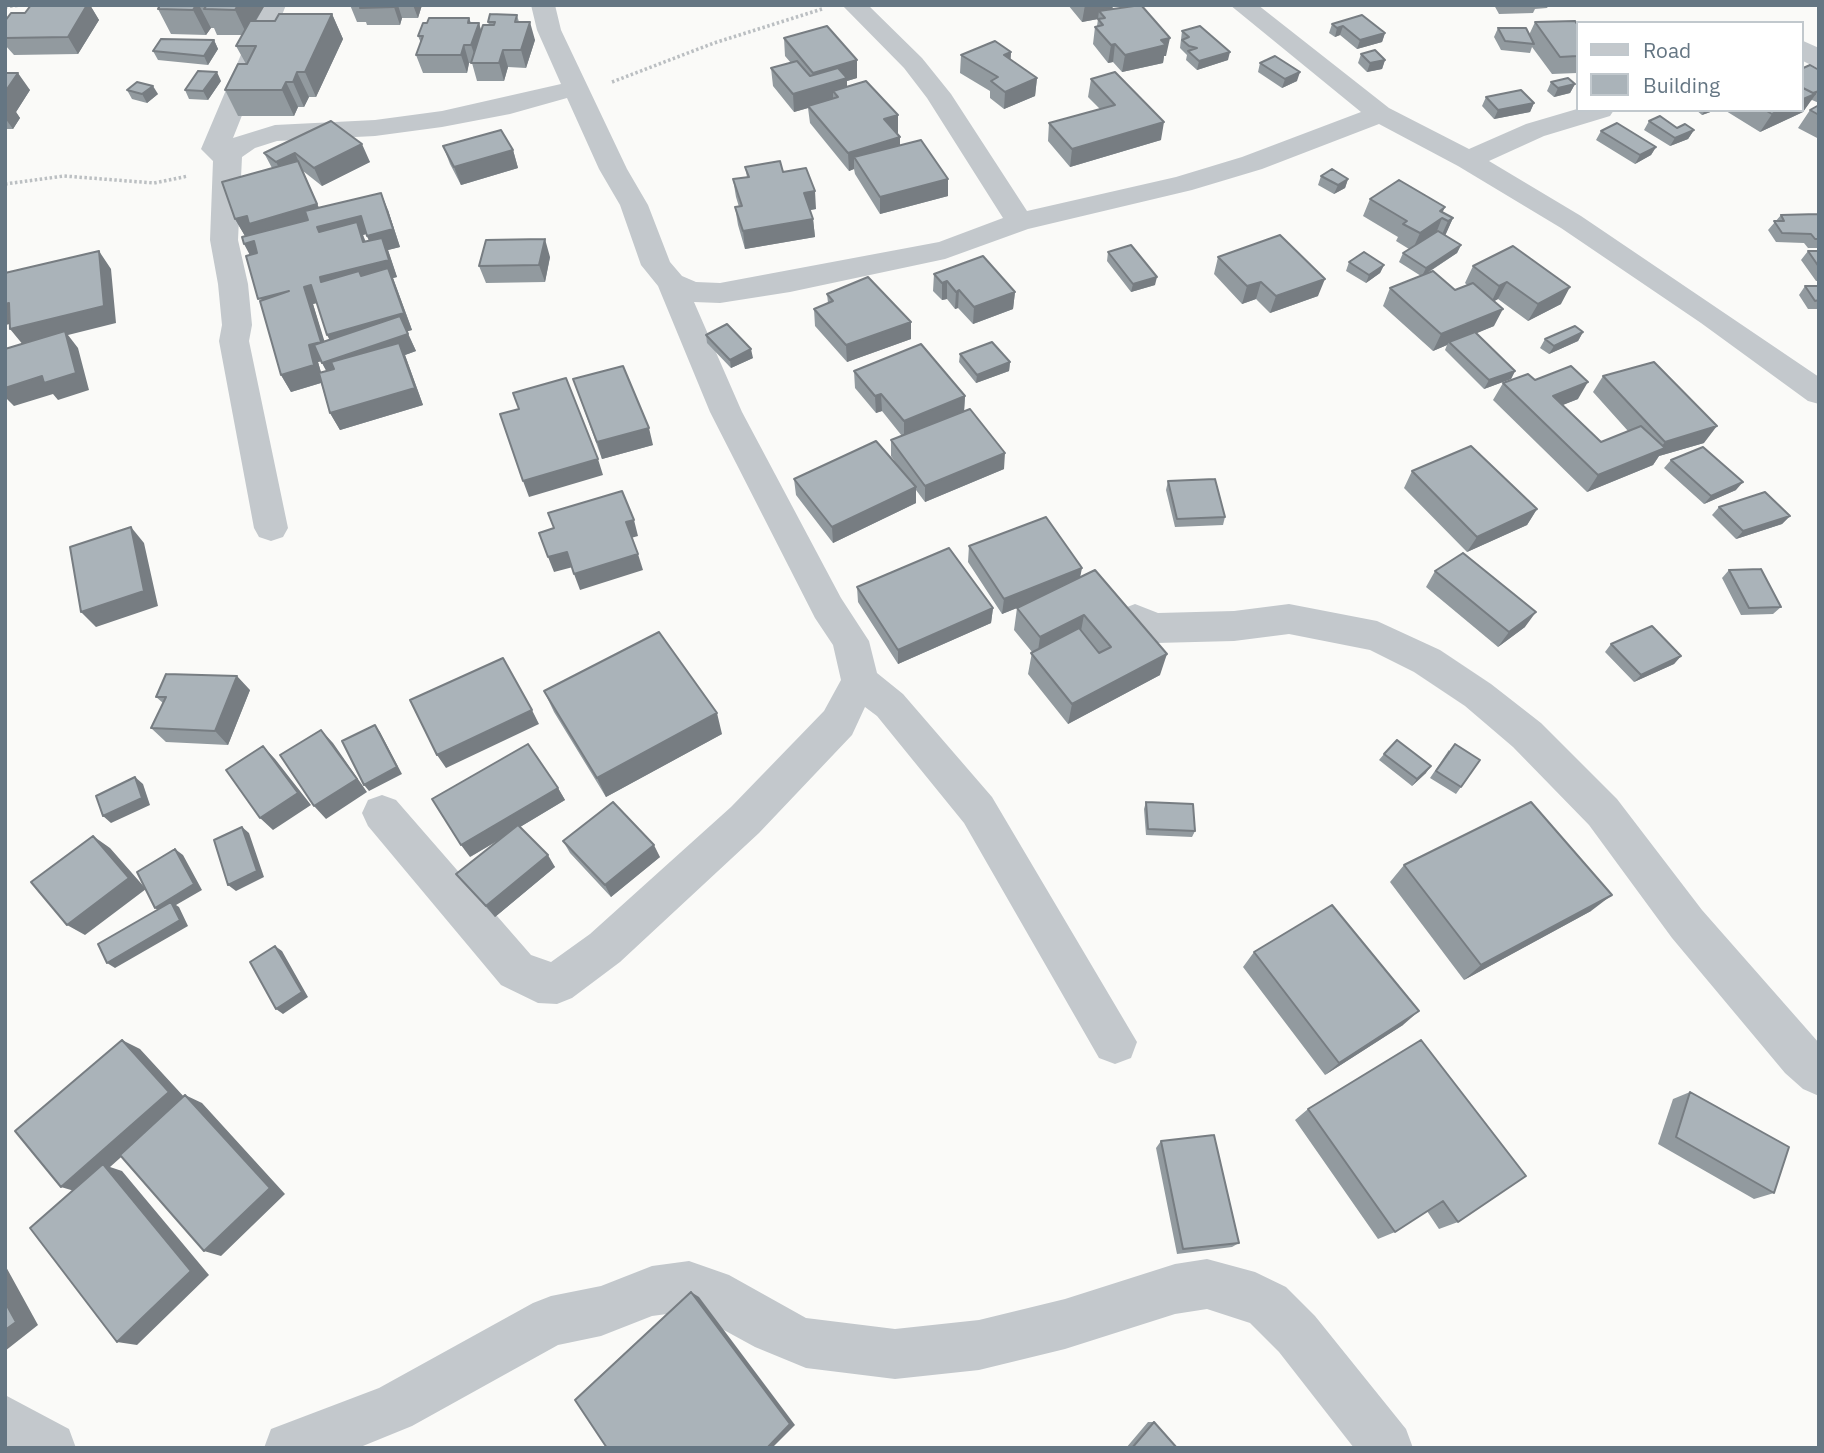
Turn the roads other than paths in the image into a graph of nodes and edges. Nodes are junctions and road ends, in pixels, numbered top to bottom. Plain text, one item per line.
1 (274, 5) edge
2 (543, 5) edge
3 (855, 5) edge
4 (1242, 5) edge
5 (1803, 49) edge
6 (1819, 61) edge
7 (576, 90) junction
8 (1595, 112) edge
9 (1380, 114) junction
10 (227, 159) junction
11 (1468, 160) junction
12 (1020, 222) junction
13 (671, 283) junction
14 (1819, 393) edge
15 (271, 528) dead end
16 (1135, 620) edge
17 (860, 681) junction
18 (382, 813) dead end
19 (1115, 1042) dead end
20 (1819, 1073) edge
21 (5, 1421) edge
22 (50, 1448) edge
23 (290, 1448) edge
24 (1387, 1448) edge

1 - 10 street
2 - 7 street
3 - 12 street
4 - 9 street
5 - 6 street
7 - 10 street
7 - 13 street
8 - 11 street
9 - 11 street
9 - 12 street
10 - 15 street
11 - 14 street
12 - 13 street
13 - 17 street
16 - 20 street
17 - 18 street
17 - 19 street
21 - 22 street
23 - 24 street

